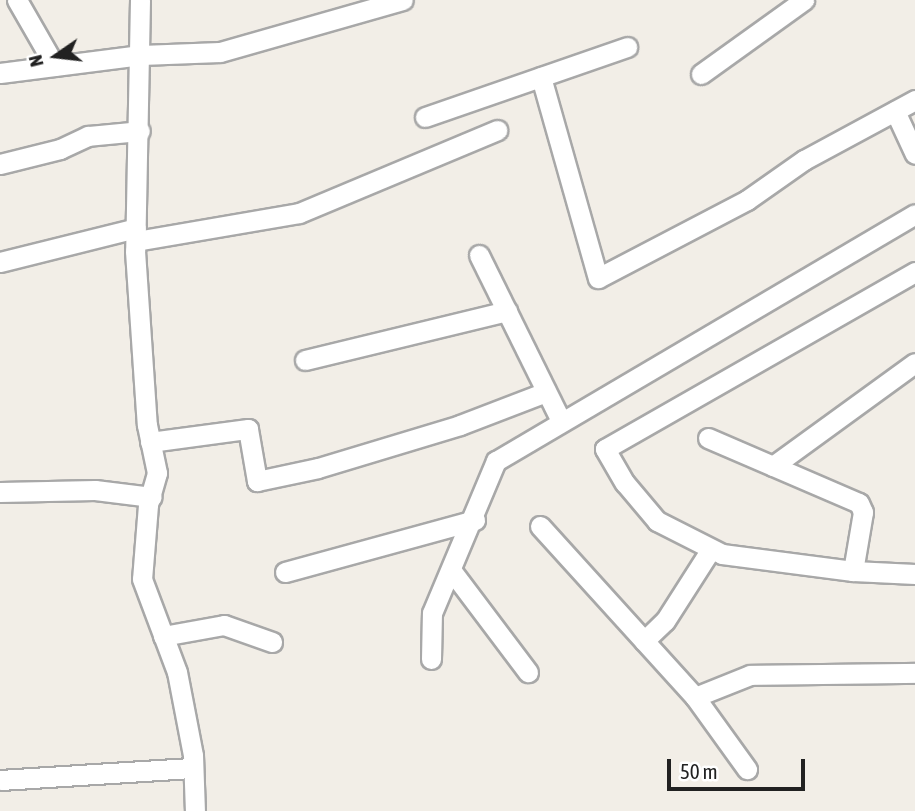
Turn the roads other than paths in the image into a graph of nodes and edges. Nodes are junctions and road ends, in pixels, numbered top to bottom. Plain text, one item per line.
1 (17, 0) edge
2 (140, 0) edge
3 (403, 0) edge
4 (804, 0) edge
5 (627, 47) dead end
6 (141, 55) junction
7 (55, 66) junction
8 (0, 73) edge
9 (701, 74) dead end
10 (541, 77) junction
11 (915, 100) edge
12 (895, 111) junction
13 (425, 117) dead end
14 (497, 130) dead end
15 (140, 131) junction
16 (915, 154) edge
17 (0, 164) edge
18 (915, 214) edge
19 (136, 234) junction
20 (479, 255) dead end
21 (0, 262) edge
22 (915, 272) edge
23 (507, 311) junction
24 (305, 360) dead end
25 (915, 363) edge
26 (546, 392) junction
27 (561, 421) junction
28 (708, 438) dead end
29 (150, 442) junction
30 (773, 466) junction
31 (0, 492) edge
32 (152, 497) junction
33 (475, 520) junction
34 (540, 526) dead end
35 (711, 549) junction
36 (451, 570) junction
37 (853, 571) junction
38 (285, 572) dead end
39 (915, 574) edge
40 (163, 636) junction
41 (644, 641) junction
42 (272, 642) dead end
43 (430, 659) dead end
44 (528, 671) dead end
45 (915, 673) edge
46 (695, 697) junction
47 (193, 768) junction
48 (747, 769) dead end
49 (0, 780) edge
50 (195, 811) edge

1 - 7 street
2 - 6 street
3 - 6 street
4 - 9 street
5 - 10 street
6 - 7 street
6 - 15 street
7 - 8 street
10 - 12 street
10 - 13 street
11 - 12 street
12 - 16 street
14 - 19 street
15 - 17 street
15 - 19 street
18 - 27 street
19 - 21 street
19 - 29 street
20 - 23 street
22 - 35 street
23 - 24 street
23 - 26 street
25 - 30 street
26 - 27 street
26 - 29 street
27 - 33 street
28 - 30 street
29 - 32 street
30 - 37 street
31 - 32 street
32 - 40 street
33 - 36 street
33 - 38 street
34 - 41 street
35 - 37 street
35 - 41 street
36 - 43 street
36 - 44 street
37 - 39 street
40 - 42 street
40 - 47 street
41 - 46 street
45 - 46 street
46 - 48 street
47 - 49 street
47 - 50 street

